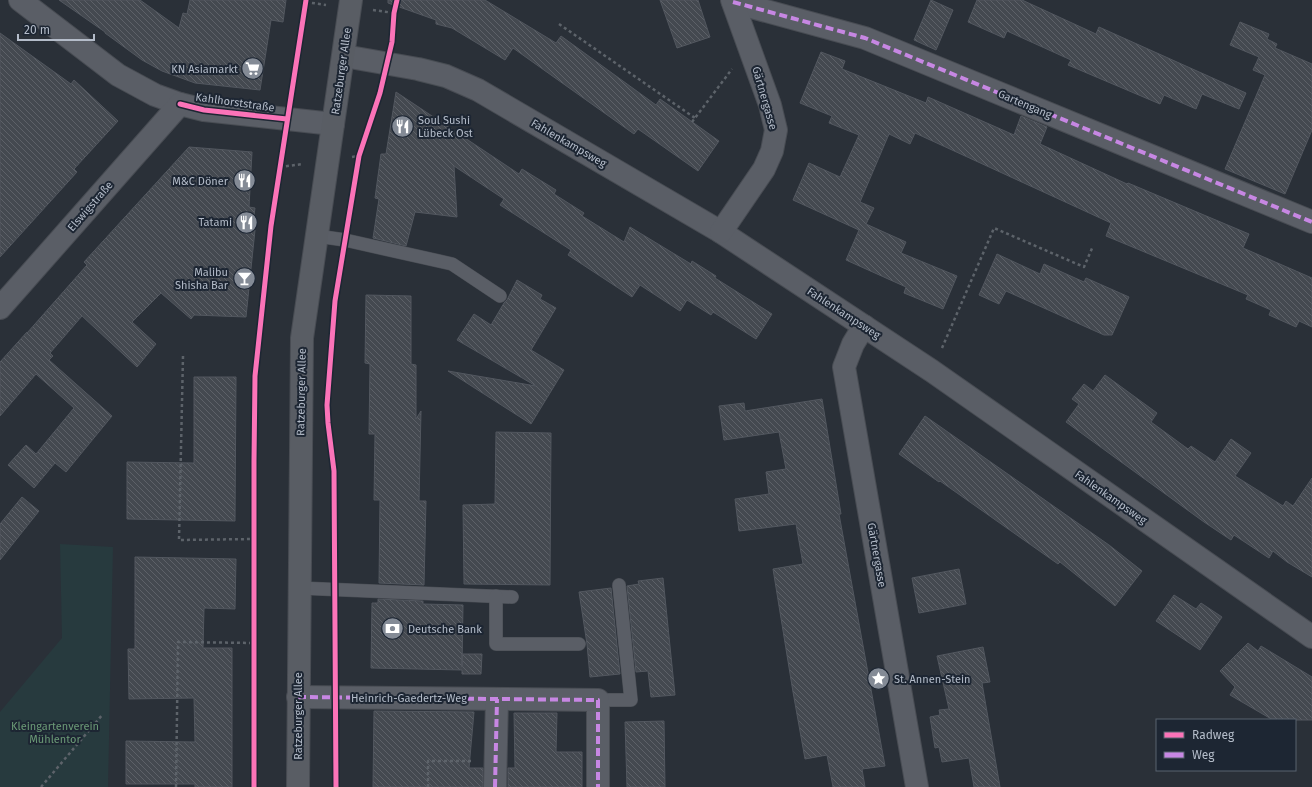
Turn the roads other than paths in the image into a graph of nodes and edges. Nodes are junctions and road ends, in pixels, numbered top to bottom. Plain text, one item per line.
1 (20, 0) edge
2 (351, 0) edge
3 (733, 1) edge
4 (344, 56) junction
5 (180, 104) junction
6 (333, 124) junction
7 (1312, 222) edge
8 (721, 232) junction
9 (317, 236) junction
10 (500, 296) dead end
11 (0, 308) edge
12 (864, 326) junction
13 (619, 586) dead end
14 (299, 588) junction
15 (496, 596) junction
16 (512, 597) dead end
17 (1312, 637) edge
18 (579, 644) dead end
19 (298, 697) junction
20 (497, 699) junction
21 (598, 700) junction
22 (298, 787) edge
23 (495, 787) edge
24 (598, 787) edge
25 (917, 787) edge

1 - 5 street, Kahlhorststraße
2 - 4 main road, Ratzeburger Allee
3 - 7 street, Gartengang
3 - 8 street, Gärtnergasse
4 - 6 main road, Ratzeburger Allee
4 - 8 street, Fahlenkampsweg
5 - 6 street, Kahlhorststraße
5 - 11 street, Elswigstraße
6 - 9 main road, Ratzeburger Allee
8 - 12 street, Fahlenkampsweg
9 - 10 lane
9 - 14 main road, Ratzeburger Allee
12 - 17 street, Fahlenkampsweg
12 - 25 street, Gärtnergasse
13 - 21 lane
14 - 15 lane
14 - 19 main road, Ratzeburger Allee
15 - 16 lane
15 - 18 lane
19 - 20 street, Heinrich-Gaedertz-Weg
19 - 22 main road, Ratzeburger Allee
20 - 21 street, Heinrich-Gaedertz-Weg
20 - 23 street
21 - 24 street

